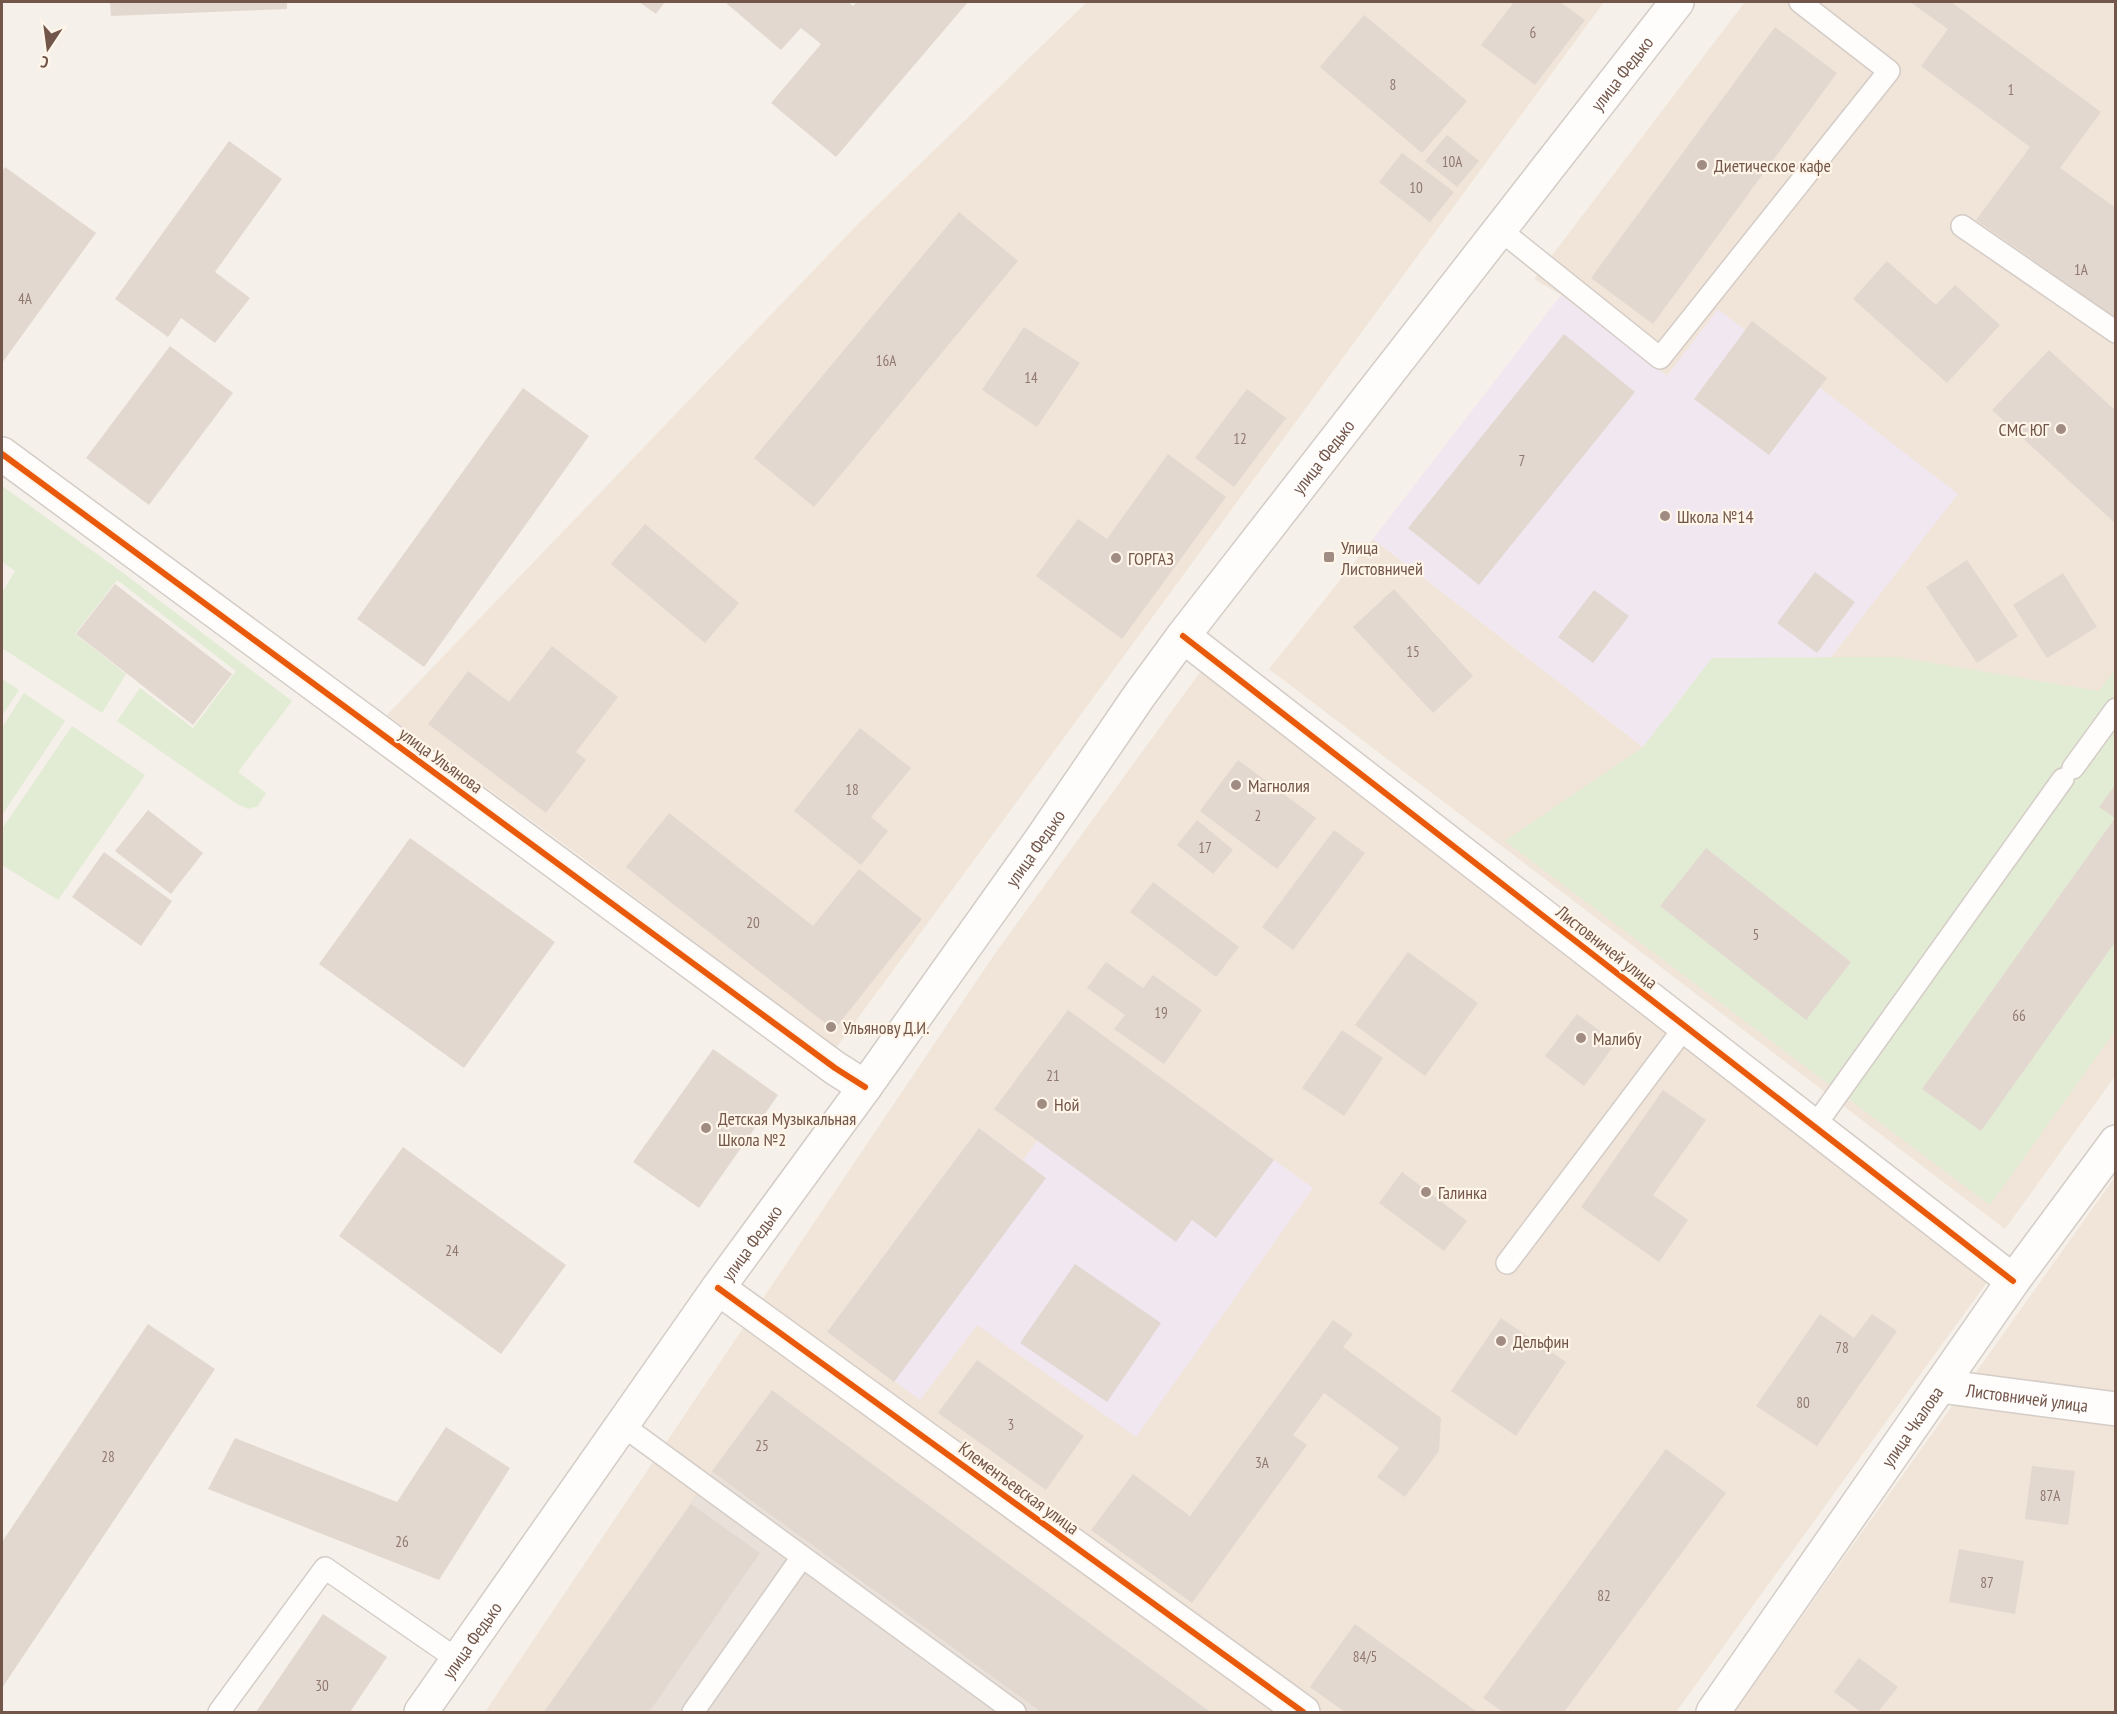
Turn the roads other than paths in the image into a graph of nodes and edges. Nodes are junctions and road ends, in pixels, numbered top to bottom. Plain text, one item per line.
1 (1677, 2) edge
2 (1800, 2) edge
3 (1962, 226) dead end
4 (1499, 230) junction
5 (2115, 332) edge
6 (2, 454) edge
7 (1183, 636) junction
8 (2115, 709) edge
9 (1685, 1027) junction
10 (865, 1087) junction
11 (1814, 1127) junction
12 (2115, 1142) edge
13 (1507, 1263) dead end
14 (2013, 1281) junction
15 (718, 1288) junction
16 (1940, 1386) junction
17 (2115, 1409) edge
18 (622, 1425) junction
19 (802, 1557) junction
20 (458, 1660) junction
21 (219, 1713) edge
22 (421, 1713) edge
23 (693, 1713) edge
24 (1015, 1713) edge
25 (1303, 1713) edge
26 (1713, 1713) edge

1 - 4 street, улица Федько
2 - 4 lane
3 - 5 lane
4 - 7 street, улица Федько
6 - 10 street, улица Ульянова
7 - 9 street, Листовничей улица
7 - 10 street, улица Федько
8 - 11 lane
9 - 11 street, Листовничей улица
9 - 13 lane
10 - 15 street, улица Федько
11 - 14 street, Листовничей улица
12 - 14 street, улица Чкалова
14 - 16 street, улица Чкалова
15 - 18 street, улица Федько
15 - 25 street, Клементьевская улица
16 - 17 street, Листовничей улица
16 - 26 street, улица Чкалова
18 - 19 lane
18 - 20 street, улица Федько
19 - 23 lane
19 - 24 lane
20 - 21 lane
20 - 22 street, улица Федько

